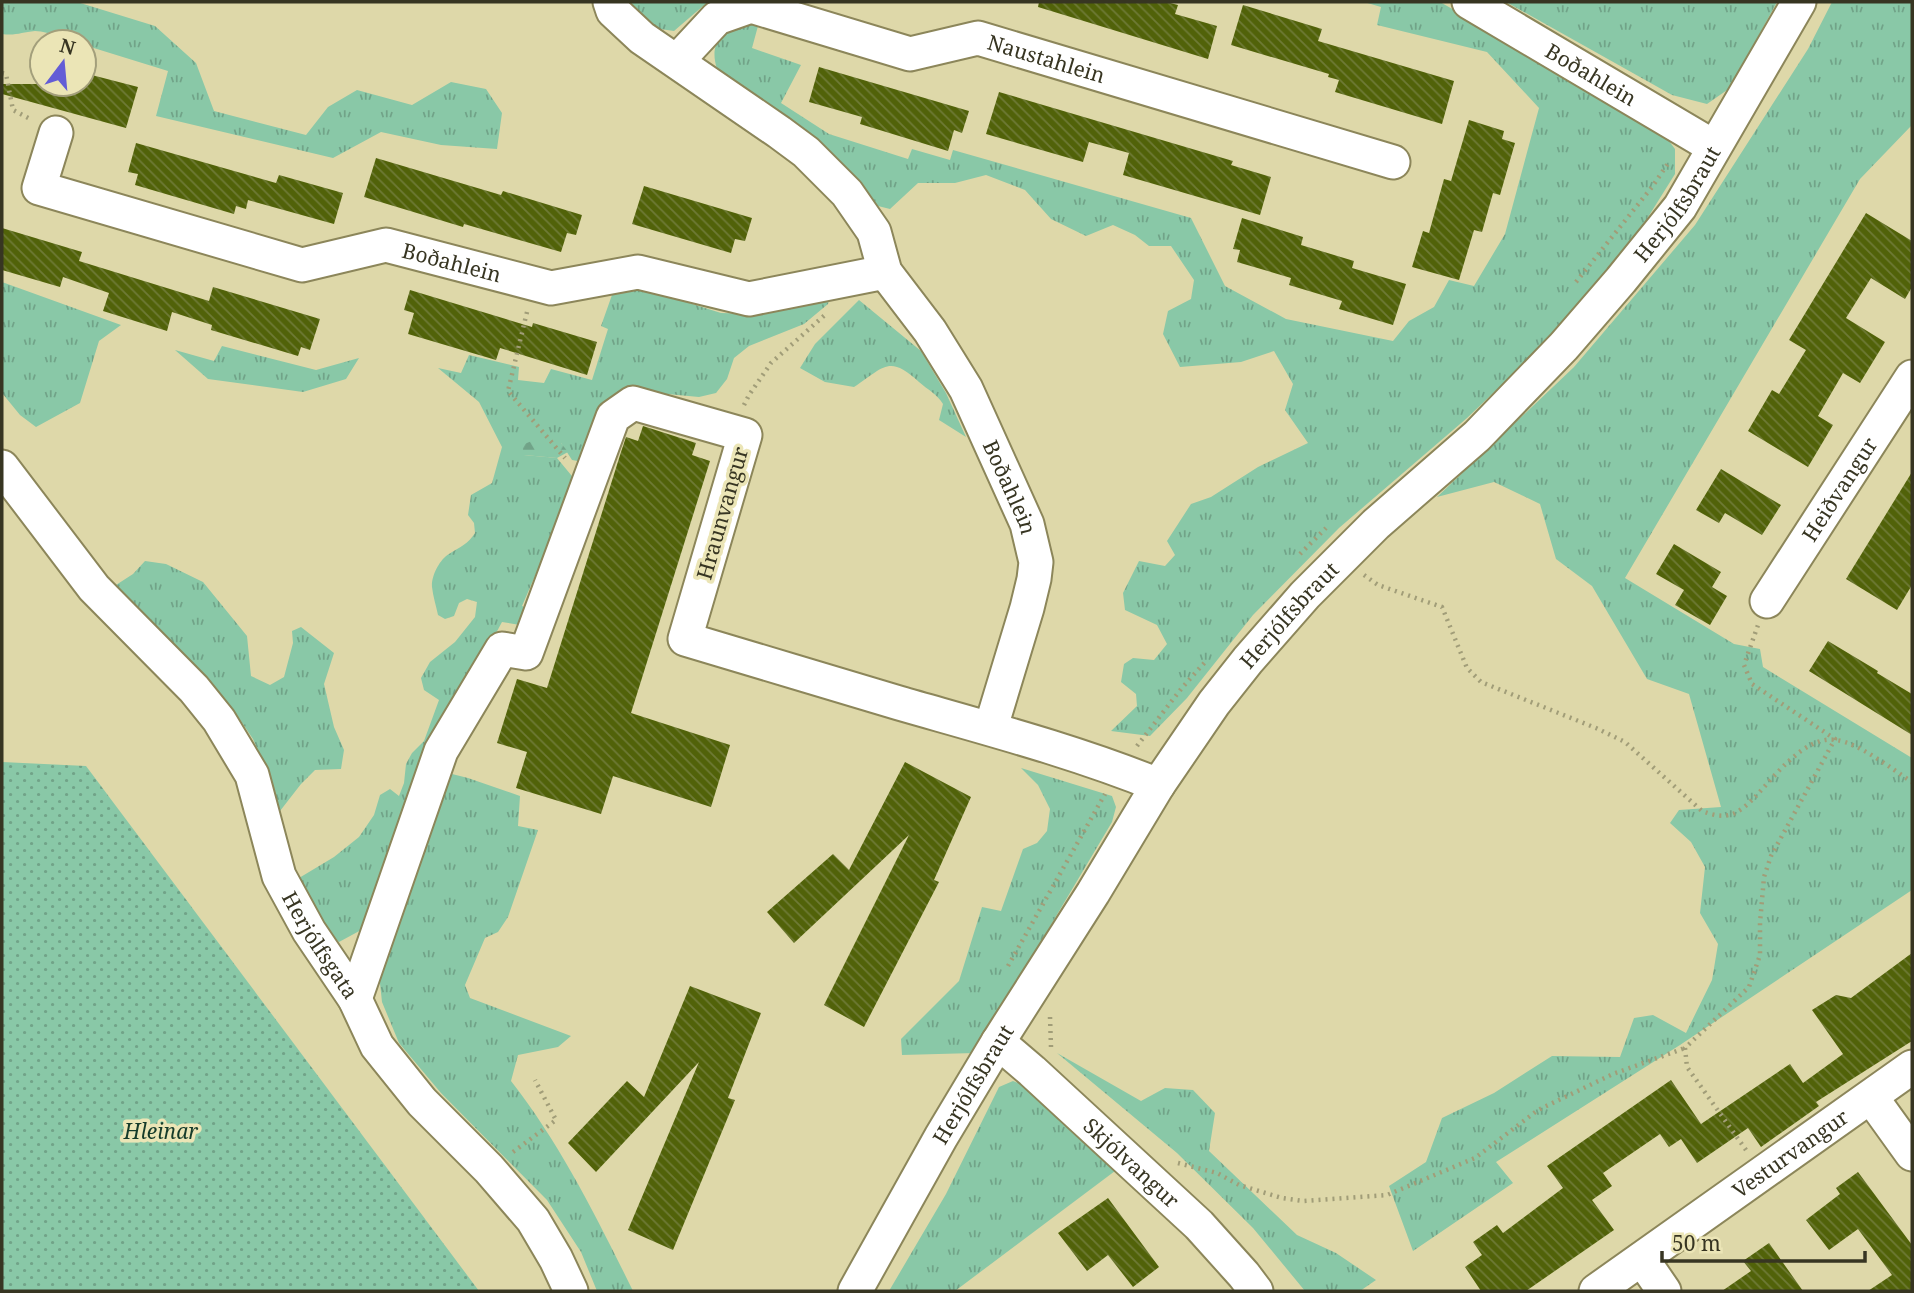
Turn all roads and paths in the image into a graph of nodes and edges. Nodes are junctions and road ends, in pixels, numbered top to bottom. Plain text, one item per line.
1 (610, 2) edge
2 (1469, 2) edge
3 (1799, 2) edge
4 (677, 61) junction
5 (2, 73) edge
6 (56, 134) joint
7 (1701, 140) junction
8 (1393, 163) dead end
9 (885, 272) junction
10 (533, 284) junction
11 (1568, 292) dead end
12 (827, 313) dead end
13 (1912, 377) edge
14 (732, 432) junction
15 (2, 467) edge
16 (592, 474) junction
17 (1330, 524) dead end
18 (1340, 559) junction
19 (1293, 561) dead end
20 (1767, 601) joint
21 (1207, 660) dead end
22 (991, 727) junction
23 (1835, 739) junction
24 (1119, 769) junction
25 (1912, 782) edge
26 (1158, 785) junction
27 (355, 999) junction
28 (998, 1042) junction
29 (1685, 1048) junction
30 (1912, 1067) edge
31 (536, 1080) dead end
32 (1871, 1097) junction
33 (1912, 1154) edge
34 (1174, 1165) dead end
35 (489, 1169) junction
36 (1763, 1173) junction
37 (1642, 1259) junction
38 (1241, 1286) edge
39 (570, 1291) edge
40 (855, 1291) edge
41 (1596, 1291) edge
42 (1664, 1291) edge

1 - 4 street, Boðahlein
2 - 7 street, Boðahlein
3 - 7 street, Herjólfsbraut
4 - 8 street, Naustahlein
4 - 9 street, Boðahlein
5 - 6 path
6 - 10 street, Boðahlein
7 - 11 path
7 - 18 street, Herjólfsbraut
9 - 10 street, Boðahlein
9 - 22 street, Boðahlein
10 - 16 path
12 - 14 path
13 - 20 street, Heiðvangur
14 - 16 street, Hraunvangur
14 - 22 street, Hraunvangur
15 - 27 street, Herjólfsgata
16 - 27 street, Hraunvangur
17 - 19 path
18 - 23 path
18 - 26 street, Herjólfsbraut
20 - 23 path
21 - 24 path
22 - 24 street, Hraunvangur
23 - 25 path
23 - 29 path
24 - 26 street, Hraunvangur
26 - 28 street, Herjólfsbraut
27 - 35 street, Herjólfsgata
28 - 38 street, Skjólvangur
28 - 40 street, Herjólfsbraut
29 - 34 path
29 - 36 path
30 - 32 street, Vesturvangur
31 - 35 path
32 - 33 street, Vesturvangur
32 - 36 street, Vesturvangur
35 - 39 street, Herjólfsgata
36 - 37 street, Vesturvangur
37 - 41 street, Vesturvangur
37 - 42 street

